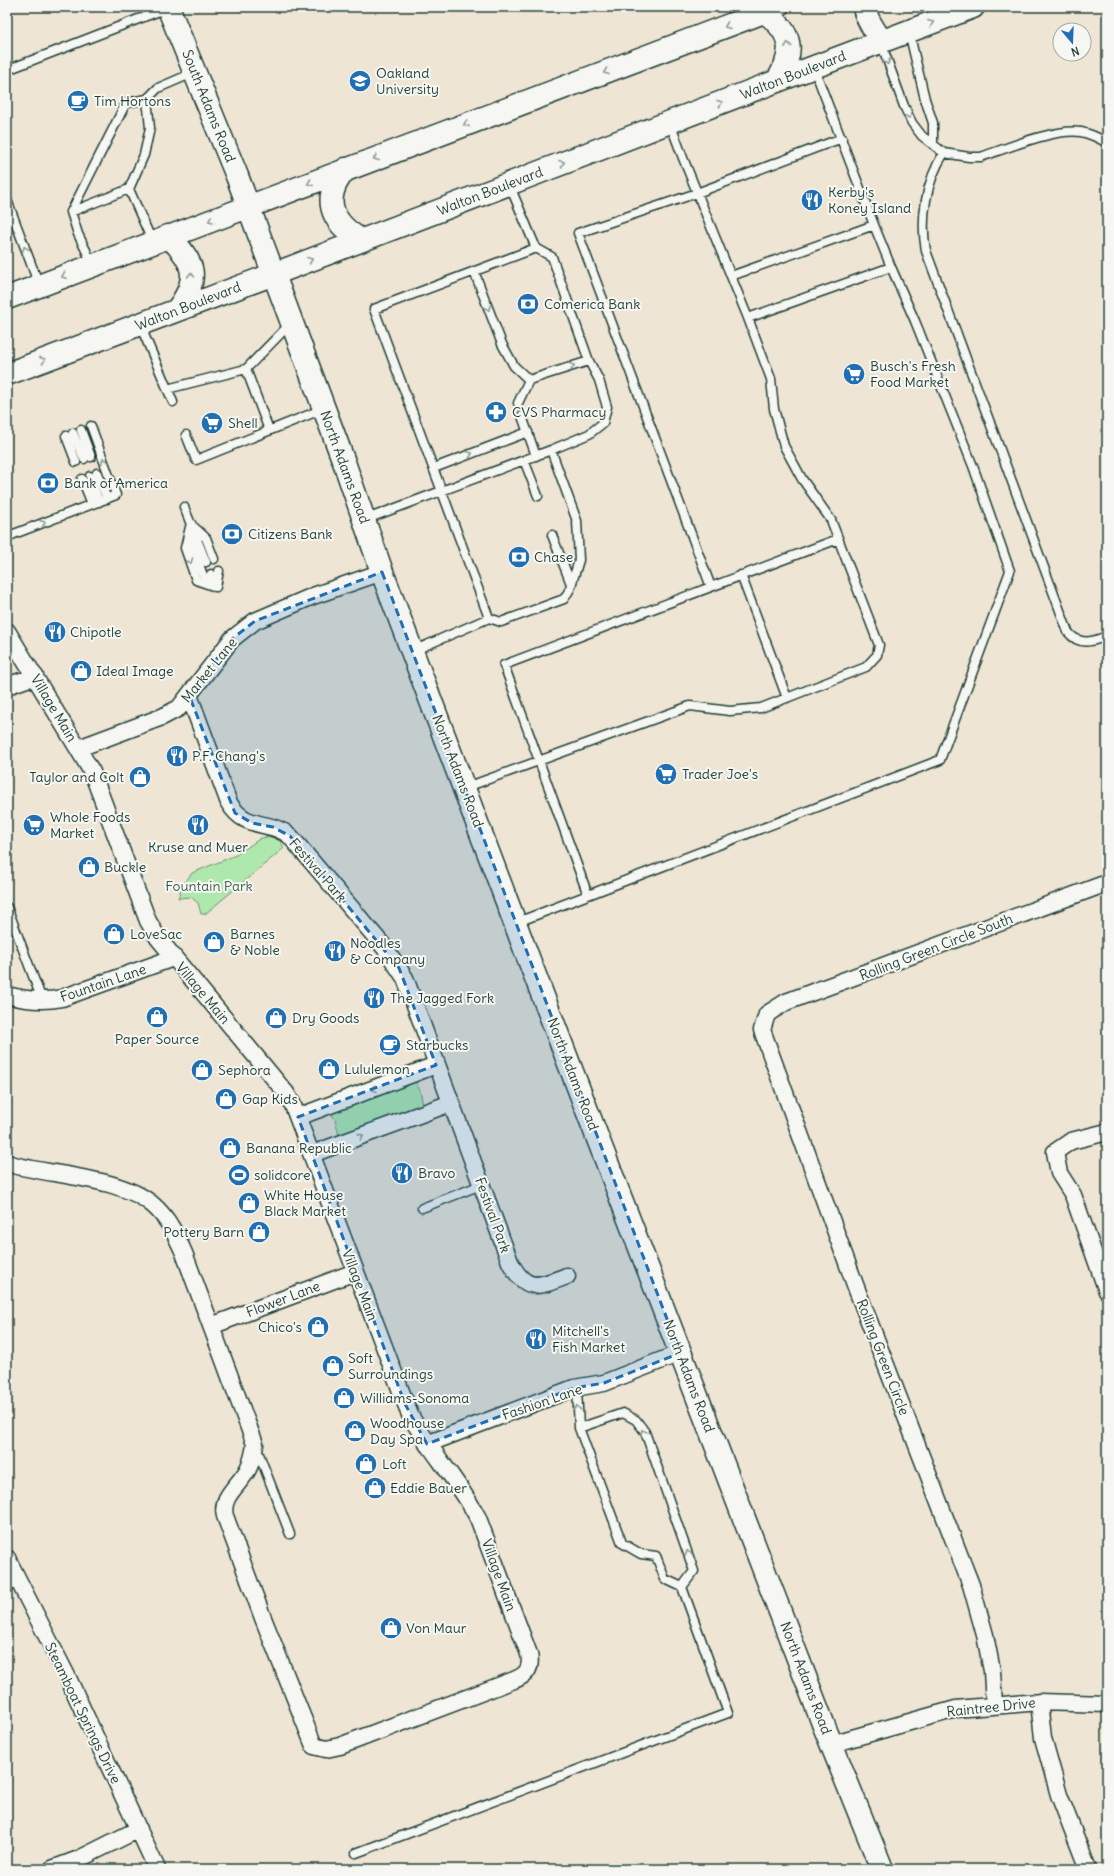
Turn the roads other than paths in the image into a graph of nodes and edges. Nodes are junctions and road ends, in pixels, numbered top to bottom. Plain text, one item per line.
1 (168, 7) edge
2 (864, 7) edge
3 (973, 7) edge
4 (771, 9) edge
5 (909, 32) junction
6 (881, 42) junction
7 (814, 67) junction
8 (7, 70) edge
9 (196, 72) junction
10 (777, 81) junction
11 (147, 99) junction
12 (670, 122) junction
13 (842, 138) junction
14 (1107, 143) edge
15 (933, 144) junction
16 (944, 153) junction
17 (346, 169) junction
18 (509, 184) junction
19 (130, 189) junction
20 (698, 192) junction
21 (7, 200) edge
22 (248, 206) junction
23 (70, 212) junction
24 (874, 225) junction
25 (160, 239) junction
26 (361, 240) junction
27 (536, 248) junction
28 (93, 265) junction
29 (891, 267) junction
30 (474, 272) junction
31 (274, 274) junction
32 (731, 276) junction
33 (40, 286) junction
34 (7, 298) edge
35 (177, 310) junction
36 (748, 318) junction
37 (292, 323) junction
38 (140, 324) junction
39 (589, 360) junction
40 (246, 369) junction
41 (7, 374) edge
42 (529, 380) junction
43 (168, 389) junction
44 (173, 402) dead end
45 (518, 403) dead end
46 (324, 409) junction
47 (522, 416) dead end
48 (91, 426) dead end
49 (269, 430) junction
50 (528, 432) junction
51 (73, 433) joint
52 (186, 435) dead end
53 (551, 450) junction
54 (536, 456) junction
55 (524, 460) junction
56 (434, 468) junction
57 (442, 490) junction
58 (538, 496) dead end
59 (99, 502) junction
60 (184, 507) dead end
61 (364, 520) junction
62 (191, 523) junction
63 (552, 535) dead end
64 (7, 538) edge
65 (838, 538) junction
66 (210, 560) dead end
67 (219, 571) dead end
68 (382, 572) junction
69 (211, 574) dead end
70 (741, 576) junction
71 (571, 584) junction
72 (216, 587) junction
73 (711, 587) junction
74 (489, 618) junction
75 (7, 631) edge
76 (1107, 636) edge
77 (412, 651) junction
78 (35, 676) junction
79 (7, 686) edge
80 (189, 695) junction
81 (787, 698) junction
82 (79, 748) junction
83 (539, 760) junction
84 (464, 788) junction
85 (1107, 883) edge
86 (588, 895) junction
87 (7, 907) edge
88 (515, 922) junction
89 (173, 958) junction
90 (7, 995) edge
91 (42, 1000) junction
92 (767, 1014) joint
93 (436, 1065) junction
94 (451, 1103) junction
95 (298, 1117) junction
96 (1107, 1132) edge
97 (312, 1154) junction
98 (7, 1163) edge
99 (482, 1185) junction
100 (422, 1208) dead end
101 (356, 1272) junction
102 (567, 1276) dead end
103 (1107, 1291) edge
104 (211, 1326) junction
105 (680, 1353) junction
106 (577, 1388) junction
107 (579, 1428) junction
108 (255, 1444) junction
109 (427, 1444) junction
110 (290, 1534) dead end
111 (7, 1558) edge
112 (682, 1587) junction
113 (1039, 1702) junction
114 (994, 1704) junction
115 (1107, 1704) edge
116 (831, 1744) junction
117 (139, 1829) junction
118 (356, 1853) dead end
119 (52, 1869) edge
120 (158, 1869) edge
121 (882, 1869) edge
122 (1088, 1869) edge

1 - 8 lane
1 - 9 main road, South Adams Road
2 - 6 main road
5 -> 3 main road, Walton Boulevard
10 -> 4 main road
4 -> 17 main road
5 - 6 main road, Walton Boulevard
5 - 15 lane
6 - 7 main road, Walton Boulevard
6 -> 15 lane
7 - 10 main road, Walton Boulevard
7 - 13 lane
9 - 11 lane
9 - 22 main road, South Adams Road
12 -> 10 main road, Walton Boulevard
11 - 19 lane
11 - 23 lane
18 -> 12 main road, Walton Boulevard
12 - 20 lane
13 - 20 lane
13 - 24 lane
14 - 16 lane
15 - 16 lane
16 - 76 lane
17 -> 22 main road
17 - 26 main road
18 - 26 main road, Walton Boulevard
18 - 27 lane
19 - 23 lane
19 - 25 lane
20 - 32 lane
20 - 73 lane
33 -> 21 lane
22 -> 25 main road
22 - 31 main road, South Adams Road
23 - 28 lane
24 - 29 lane
24 - 32 lane
25 - 28 main road
35 -> 25 main road
31 -> 26 main road, Walton Boulevard
27 - 30 lane
27 - 39 lane
28 -> 33 main road
29 - 36 lane
29 - 86 lane
30 -> 42 lane
30 - 56 lane
31 - 35 main road, Walton Boulevard
31 - 37 main road, North Adams Road
32 - 36 lane
33 - 34 main road
35 - 38 main road, Walton Boulevard
36 - 65 lane
37 - 40 lane
37 - 46 main road, North Adams Road
41 -> 38 main road, Walton Boulevard
38 - 43 lane
42 -> 39 lane
39 - 53 lane
40 - 43 lane
40 - 49 lane
42 - 45 lane
43 - 44 lane
46 - 49 lane
46 - 61 main road, North Adams Road
47 - 50 lane
59 -> 48 lane
49 - 52 lane
50 - 54 lane
56 -> 50 lane
51 - 51 lane
53 - 54 lane
53 - 71 lane
54 - 55 lane
55 - 57 lane
55 - 58 lane
56 - 57 lane
57 - 61 lane
57 - 74 lane
59 - 59 lane
64 -> 59 lane
60 - 62 lane
61 - 68 main road, North Adams Road
62 - 66 lane
62 -> 72 lane
63 - 71 lane
65 - 70 lane
65 - 81 lane
67 - 72 lane
68 - 77 main road, North Adams Road
68 - 80 street, Market Lane
69 - 72 lane
70 - 73 lane
70 - 81 lane
71 - 74 lane
73 - 83 lane
74 - 77 lane
75 - 78 street, Village Main
77 - 84 main road, North Adams Road
78 - 79 street
78 - 82 street, Village Main
80 - 82 street, Market Lane
80 - 93 street, Festival Park
81 - 83 lane
82 - 89 street, Village Main
83 - 84 lane
83 - 86 lane
84 - 88 main road, North Adams Road
85 - 92 street, Rolling Green Circle South
86 - 88 lane
87 - 91 lane
88 - 105 main road, North Adams Road
89 - 91 street, Fountain Lane
89 - 95 street, Village Main
90 - 91 street, Fountain Lane
92 - 114 street, Rolling Green Circle
93 - 94 street, Festival Park
93 -> 95 street
97 -> 94 street
94 - 99 street, Festival Park
95 - 97 street, Village Main
96 - 103 street
97 - 101 street, Village Main
98 - 104 street
99 - 100 lane
99 - 102 street, Festival Park
101 - 104 street, Flower Lane
101 - 109 street, Village Main
104 - 108 street
105 - 106 street, Fashion Lane
105 - 116 main road, North Adams Road
107 -> 106 lane
106 - 109 street, Fashion Lane
107 - 112 lane
112 -> 107 lane
108 - 109 street, Village Main
108 - 110 lane
111 - 117 street, Steamboat Springs Drive
112 - 118 lane
113 - 114 street, Raintree Drive
113 - 115 street, Raintree Drive
113 - 122 street
114 - 116 street, Raintree Drive
116 - 121 main road, North Adams Road
117 - 119 street
117 - 120 street, Steamboat Springs Drive

